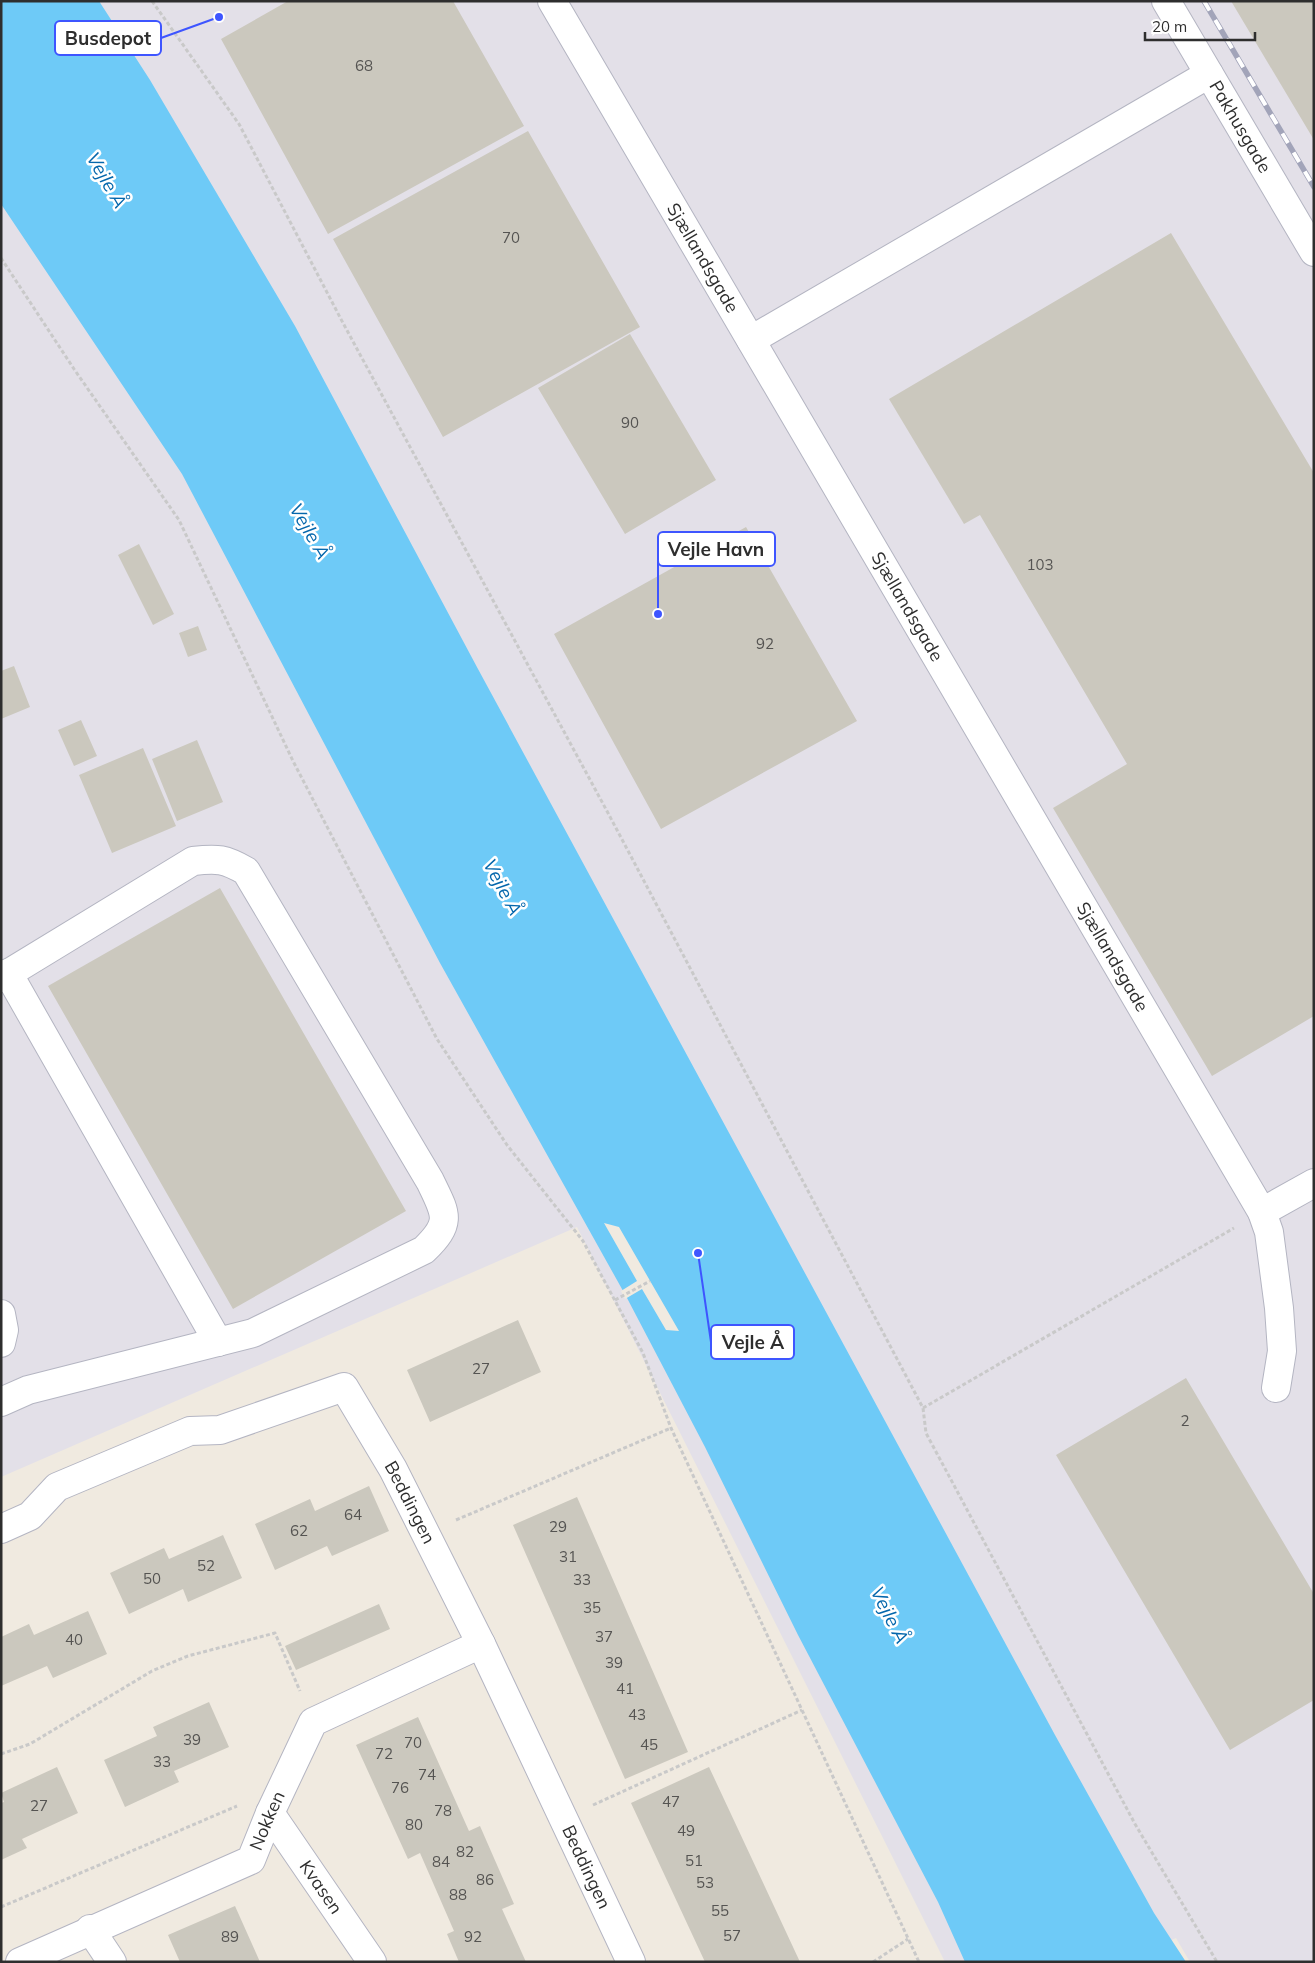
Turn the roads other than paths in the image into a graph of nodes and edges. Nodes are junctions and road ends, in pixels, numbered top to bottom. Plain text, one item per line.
1 (552, 1) edge
2 (1166, 1) edge
3 (1209, 74) junction
4 (1314, 252) edge
5 (751, 340) junction
6 (5, 976) edge
7 (1314, 1183) edge
8 (1262, 1212) junction
9 (1, 1314) edge
10 (218, 1342) junction
11 (1, 1343) edge
12 (1276, 1388) dead end
13 (1, 1402) edge
14 (1, 1529) edge
15 (481, 1644) junction
16 (270, 1813) junction
17 (90, 1929) junction
18 (20, 1962) edge
19 (112, 1962) edge
20 (372, 1962) edge
21 (631, 1962) edge

1 - 5 street, Sjællandsgade
2 - 3 street, Pakhusgade
3 - 4 street, Pakhusgade
3 - 5 street
5 - 8 street, Sjællandsgade
6 - 10 street
6 - 10 street
7 - 8 street
8 - 12 street, Sjællandsgade
9 - 11 street
10 - 13 street
14 - 15 street, Beddingen
15 - 16 street, Nokken
15 - 21 street, Beddingen
16 - 17 street, Nokken
16 - 20 street, Kvasen
17 - 18 street, Nokken
17 - 19 street

